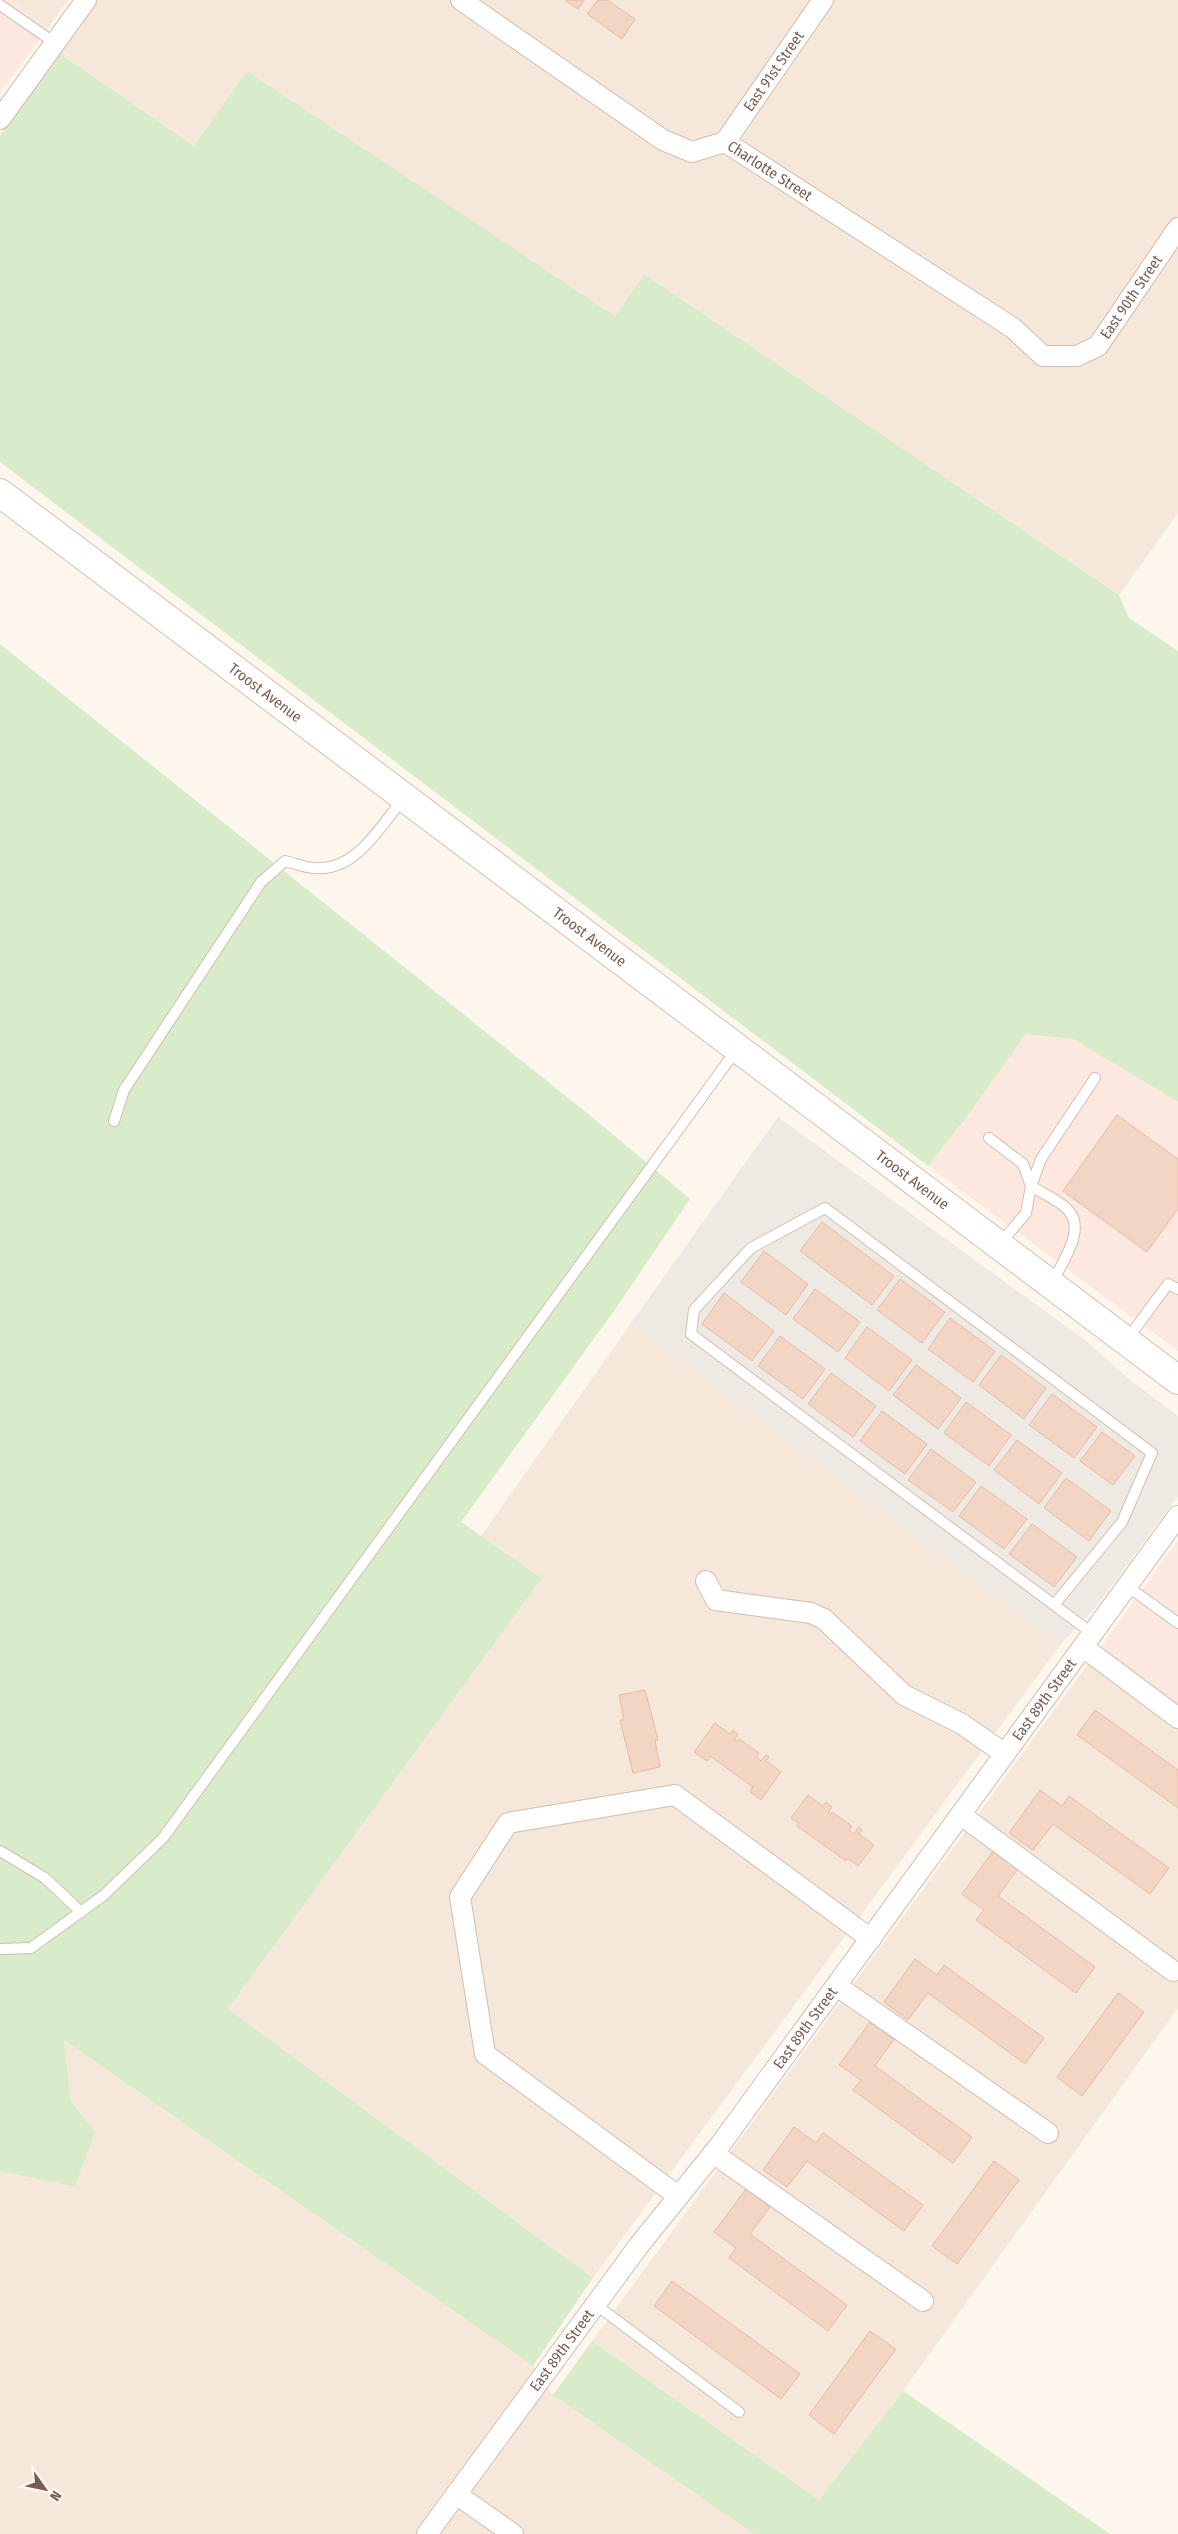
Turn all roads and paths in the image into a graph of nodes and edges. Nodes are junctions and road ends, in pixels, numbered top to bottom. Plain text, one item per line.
1 (86, 0) edge
2 (461, 0) edge
3 (823, 0) edge
4 (0, 5) edge
5 (55, 43) junction
6 (0, 119) edge
7 (725, 142) junction
8 (1178, 228) edge
9 (1077, 356) joint
10 (0, 493) edge
11 (405, 797) junction
12 (738, 1048) junction
13 (1094, 1078) dead end
14 (114, 1121) dead end
15 (989, 1138) dead end
16 (1032, 1186) junction
17 (998, 1246) junction
18 (1051, 1284) junction
19 (1178, 1289) edge
20 (1126, 1342) junction
21 (1178, 1380) edge
22 (1178, 1516) edge
23 (706, 1581) dead end
24 (1127, 1586) junction
25 (1054, 1605) junction
26 (1178, 1623) edge
27 (1088, 1641) junction
28 (1178, 1718) edge
29 (1005, 1754) junction
30 (961, 1815) junction
31 (0, 1851) edge
32 (80, 1912) junction
33 (871, 1939) junction
34 (0, 1949) edge
35 (1173, 1971) dead end
36 (837, 1986) junction
37 (1048, 2133) dead end
38 (713, 2153) junction
39 (678, 2196) junction
40 (923, 2301) dead end
41 (596, 2304) junction
42 (738, 2412) dead end
43 (456, 2494) junction
44 (427, 2534) edge
45 (514, 2534) edge

1 - 5 street
2 - 7 street, Charlotte Street
3 - 7 street, East 91st Street
4 - 5 lane
5 - 6 street
7 - 9 street, Charlotte Street
8 - 9 street, East 90th Street
10 - 11 main road, Troost Avenue
11 - 12 main road, Troost Avenue
11 - 14 lane
12 - 17 main road, Troost Avenue
12 - 32 lane
13 - 16 lane
15 - 16 lane
16 - 17 lane
16 - 18 lane
17 - 18 main road, Troost Avenue
18 - 20 main road, Troost Avenue
19 - 20 lane
20 - 21 main road, Troost Avenue
22 - 24 street, East 89th Street
23 - 29 street
24 - 26 lane
24 - 27 street, East 89th Street
25 - 25 lane
25 - 27 lane
27 - 28 street
27 - 29 street, East 89th Street
29 - 30 street, East 89th Street
30 - 33 street, East 89th Street
30 - 35 street
31 - 32 lane
32 - 34 lane
33 - 36 street, East 89th Street
33 - 39 street
36 - 37 street
36 - 38 street, East 89th Street
38 - 39 street, East 89th Street
38 - 40 street
39 - 41 street, East 89th Street
41 - 42 lane
41 - 43 street, East 89th Street
43 - 44 street, East 89th Street
43 - 45 street

